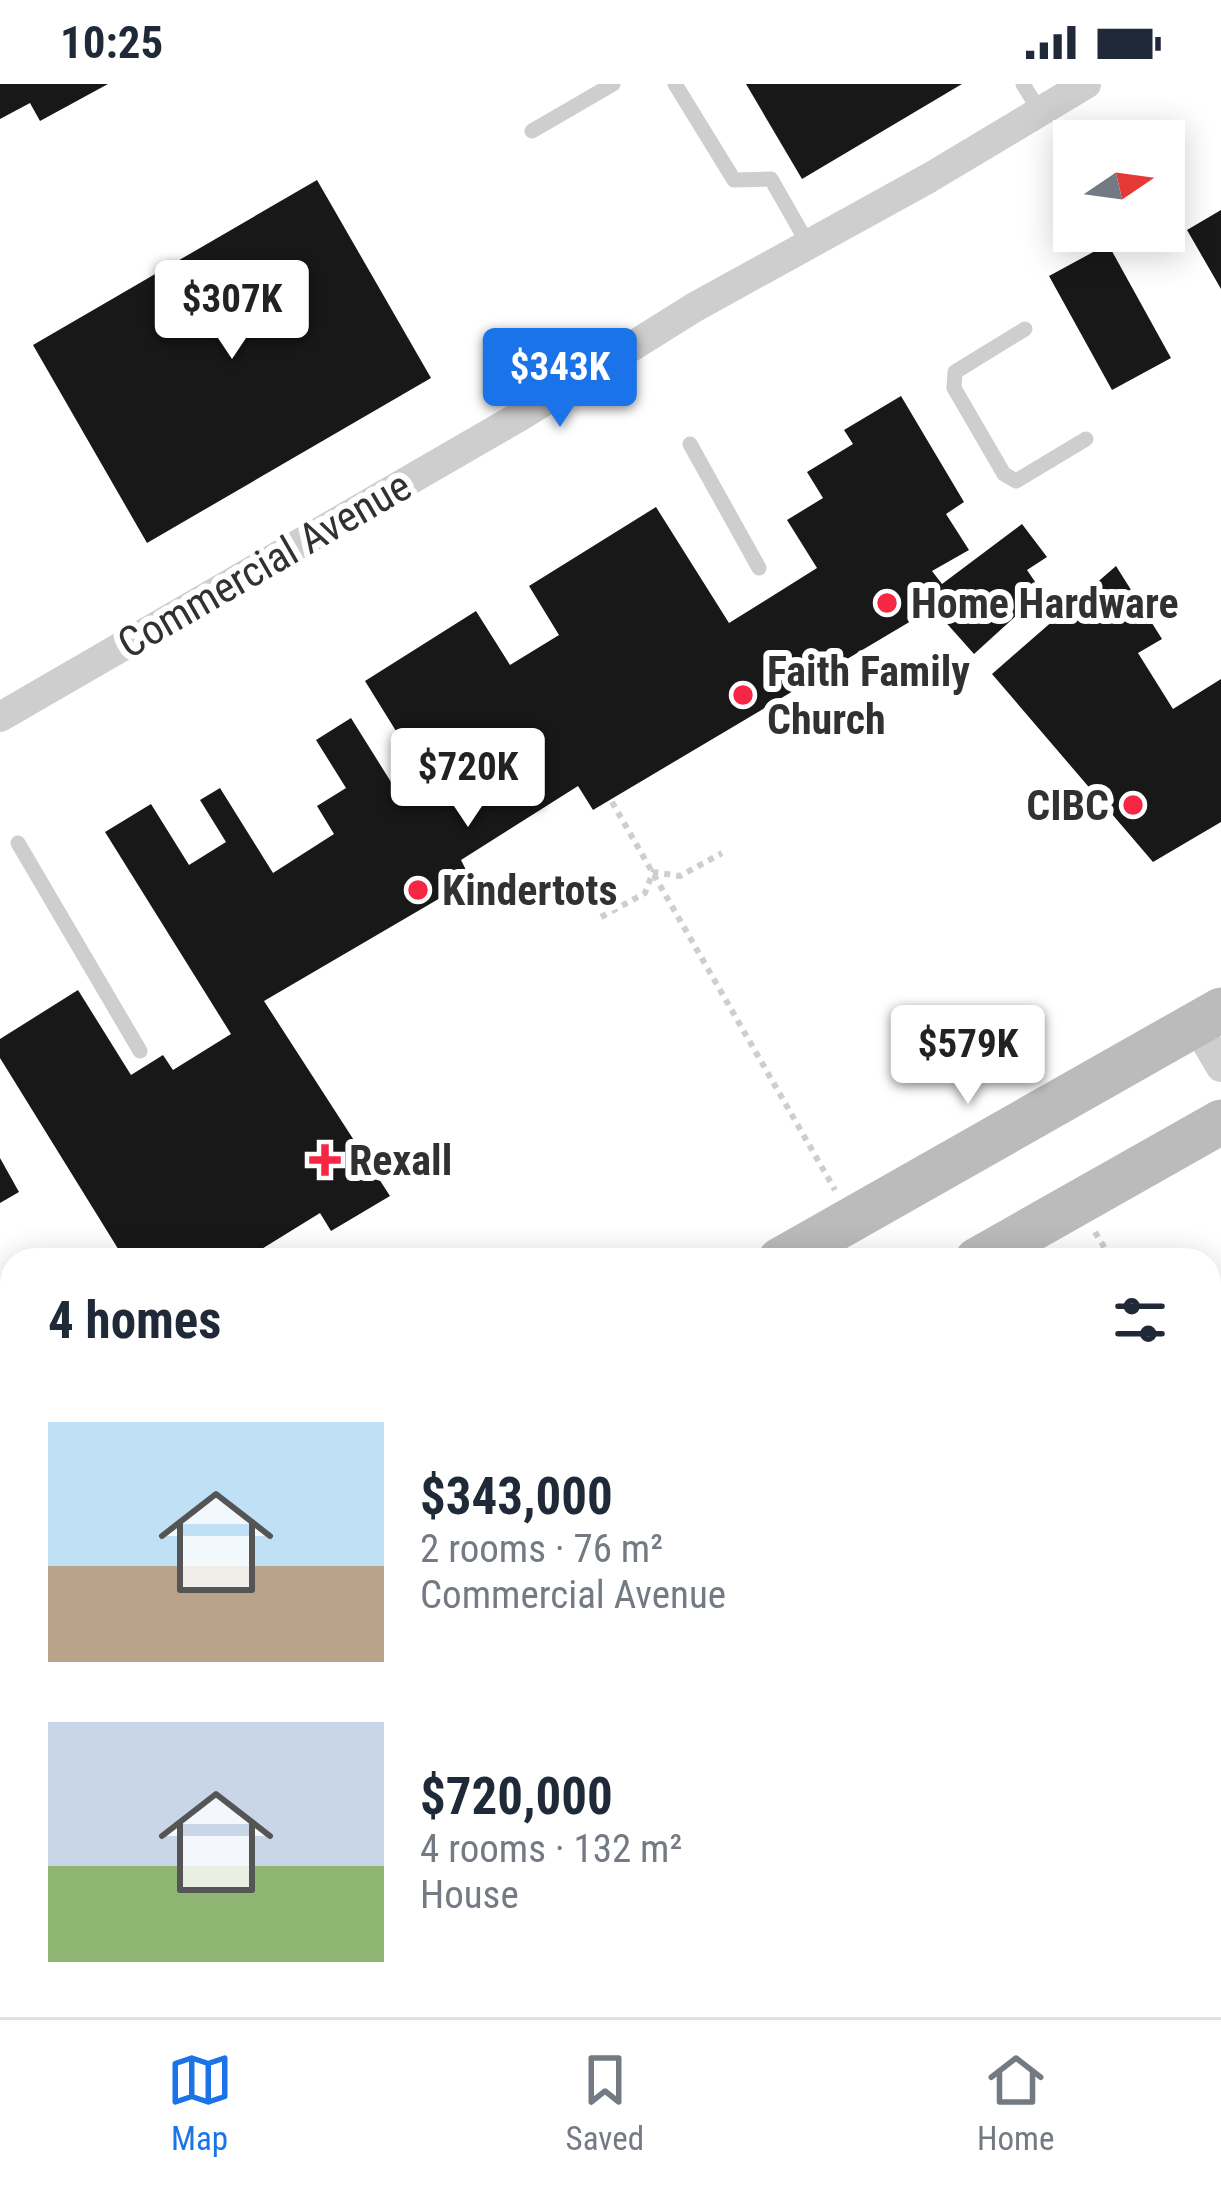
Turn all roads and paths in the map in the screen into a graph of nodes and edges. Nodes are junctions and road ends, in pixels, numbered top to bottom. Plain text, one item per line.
1 (613, 84) edge
2 (675, 84) edge
3 (1023, 84) edge
4 (1086, 84) edge
5 (1040, 112) junction
6 (532, 131) dead end
7 (808, 244) junction
8 (1025, 329) dead end
9 (1086, 439) dead end
10 (690, 444) dead end
11 (759, 568) dead end
12 (0, 718) edge
13 (612, 802) dead end
14 (18, 843) dead end
15 (722, 853) dead end
16 (653, 872) junction
17 (601, 917) dead end
18 (1209, 1017) edge
19 (140, 1051) dead end
20 (1221, 1067) edge
21 (1221, 1122) edge
22 (851, 1219) junction
23 (1091, 1225) dead end
24 (801, 1248) edge
25 (998, 1248) edge
26 (1105, 1248) edge

1 - 6 lane
2 - 7 lane
3 - 5 lane
4 - 5 street, Commercial Avenue
5 - 7 street, Commercial Avenue
7 - 12 street, Commercial Avenue
8 - 9 lane
10 - 11 lane
13 - 16 path
14 - 19 lane
15 - 16 path
16 - 17 path
16 - 22 path
18 - 20 street
18 - 22 main road
21 - 25 main road
22 - 24 main road
23 - 26 path

